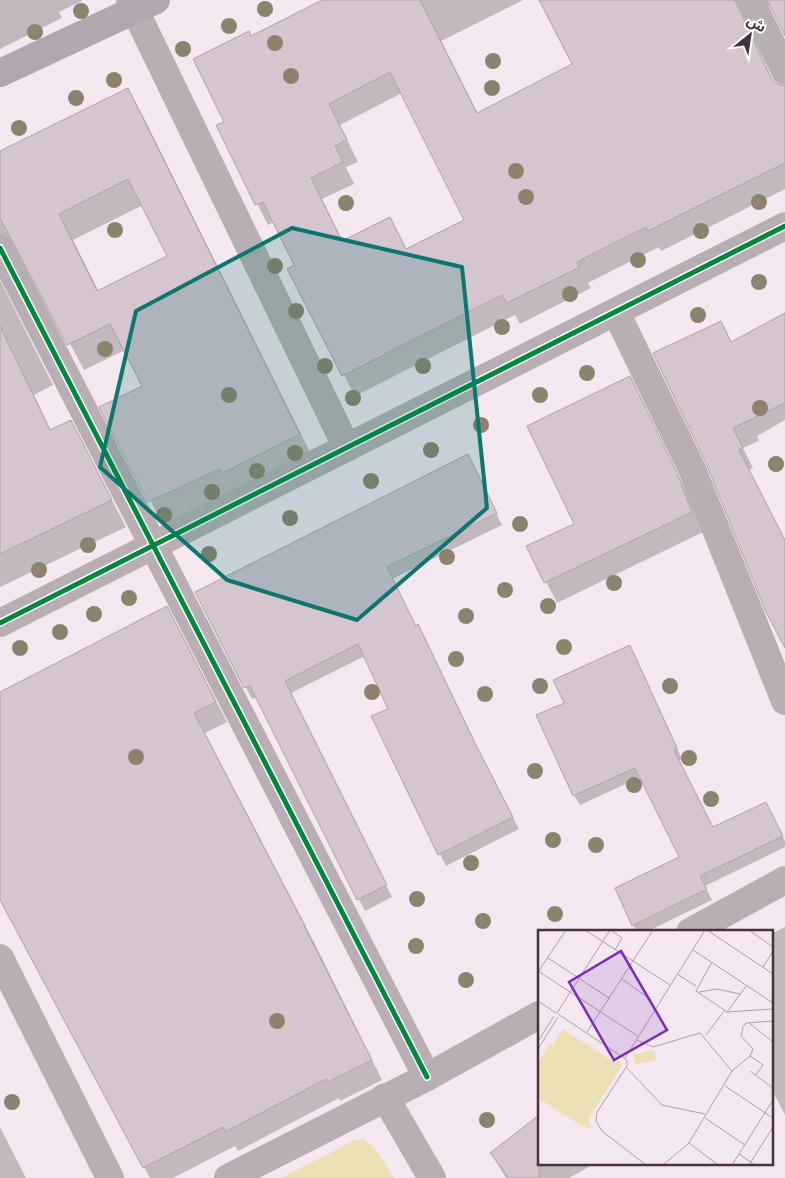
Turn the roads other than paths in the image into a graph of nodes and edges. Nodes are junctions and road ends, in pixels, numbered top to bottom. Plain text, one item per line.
1 (750, 0) edge
2 (141, 3) edge
3 (785, 71) edge
4 (0, 73) edge
5 (785, 226) edge
6 (0, 248) edge
7 (616, 312) junction
8 (347, 448) junction
9 (154, 546) junction
10 (0, 623) edge
11 (785, 701) edge
12 (785, 880) edge
13 (694, 930) edge
14 (0, 958) edge
15 (538, 1016) edge
16 (427, 1077) junction
17 (384, 1097) junction
18 (110, 1178) edge
19 (228, 1178) edge
20 (432, 1178) edge

1 - 3 street
2 - 4 main road
2 - 8 street
5 - 7 street
6 - 9 street
7 - 8 street
7 - 11 street
8 - 9 street
9 - 10 street
9 - 16 street
12 - 13 street
14 - 18 street
15 - 16 street
16 - 17 street
17 - 19 street
17 - 20 street

